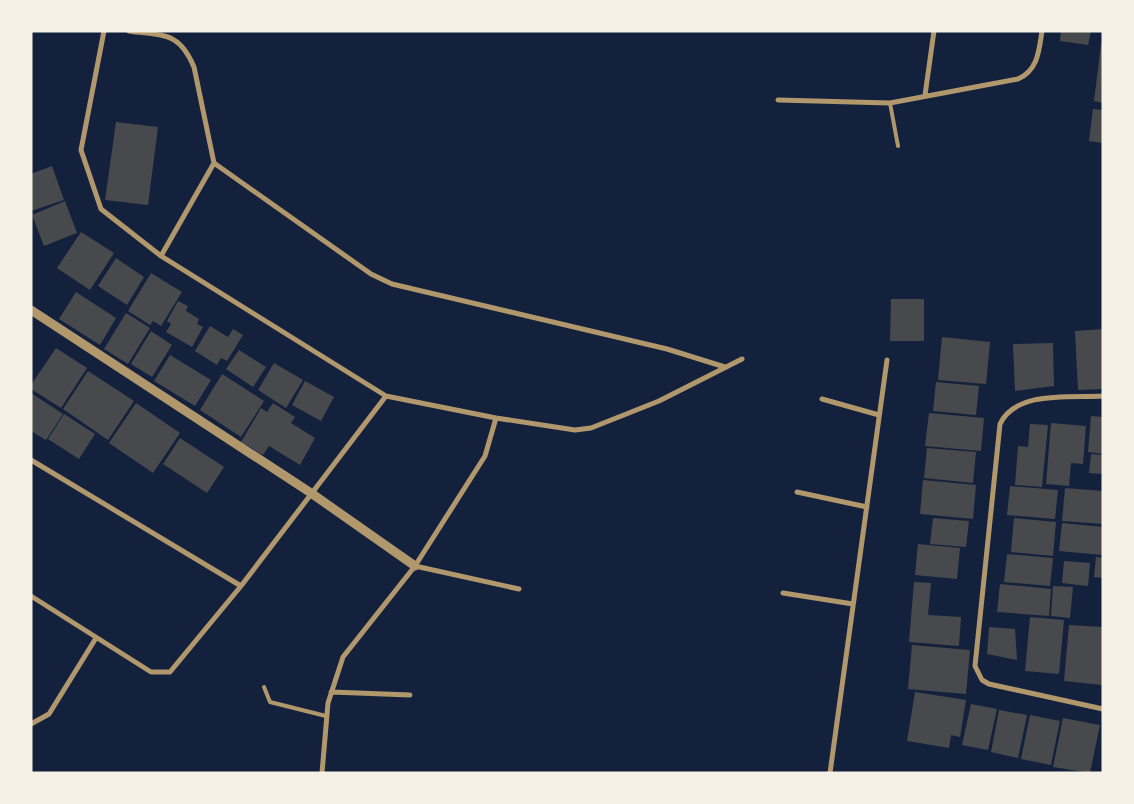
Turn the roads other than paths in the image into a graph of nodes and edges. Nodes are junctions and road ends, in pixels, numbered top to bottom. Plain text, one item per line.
1 (104, 31) edge
2 (129, 31) edge
3 (934, 31) edge
4 (1042, 31) edge
5 (925, 96) junction
6 (778, 100) dead end
7 (890, 103) junction
8 (898, 146) dead end
9 (214, 163) junction
10 (161, 256) junction
11 (31, 310) edge
12 (742, 359) dead end
13 (887, 360) dead end
14 (726, 367) junction
15 (386, 396) junction
16 (1103, 396) edge
17 (822, 399) dead end
18 (880, 415) junction
19 (496, 418) junction
20 (31, 460) edge
21 (797, 492) dead end
22 (311, 493) junction
23 (867, 507) junction
24 (415, 566) junction
25 (241, 586) junction
26 (519, 589) dead end
27 (783, 593) dead end
28 (31, 596) edge
29 (853, 604) junction
30 (96, 638) junction
31 (264, 687) dead end
32 (331, 692) junction
33 (410, 695) dead end
34 (1103, 709) edge
35 (326, 716) junction
36 (31, 724) edge
37 (322, 773) edge
38 (830, 773) edge

1 - 10 street
2 - 9 street
3 - 5 street
4 - 5 street
5 - 7 street
6 - 7 street
7 - 8 lane
9 - 10 street
9 - 14 street
10 - 15 street
11 - 22 street
12 - 14 street
13 - 18 street
14 - 19 street
15 - 19 street
15 - 22 street
16 - 34 street
17 - 18 street
18 - 23 street
19 - 24 street
20 - 25 street
21 - 23 street
22 - 24 street
22 - 25 street
23 - 29 street
24 - 26 street
24 - 32 street
25 - 30 street
27 - 29 street
28 - 30 street
29 - 38 street
30 - 36 street
31 - 35 lane
32 - 33 street
32 - 35 street
35 - 37 street

